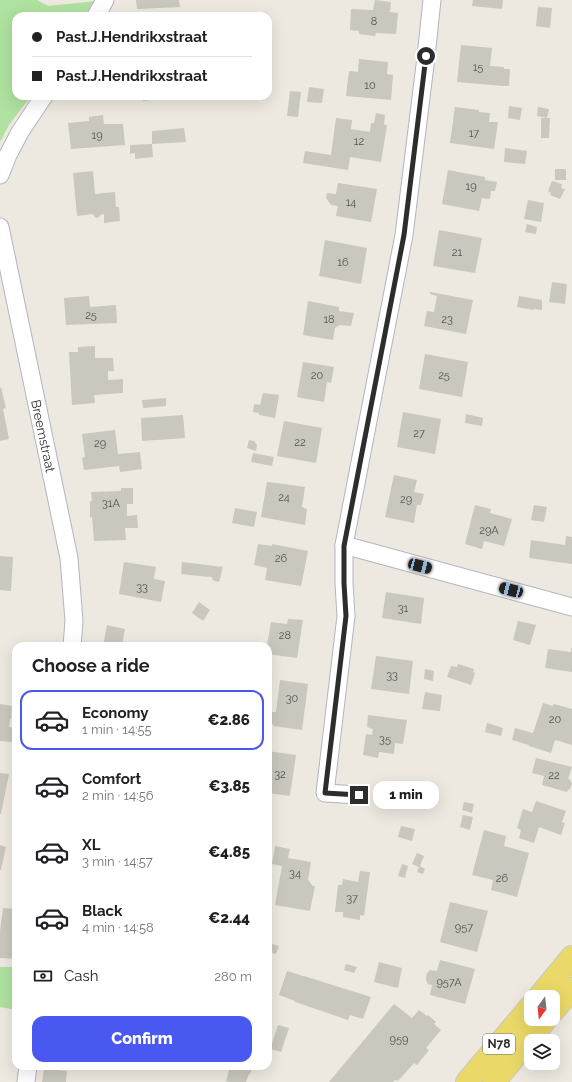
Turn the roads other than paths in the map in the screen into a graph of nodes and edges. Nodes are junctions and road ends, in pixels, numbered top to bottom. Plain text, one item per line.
1 (105, 0) edge
2 (432, 0) edge
3 (98, 12) edge
4 (41, 100) edge
5 (0, 175) edge
6 (0, 227) edge
7 (344, 546) junction
8 (572, 607) edge
9 (72, 642) edge
10 (359, 795) dead end
11 (572, 957) edge
12 (572, 988) edge
13 (545, 990) edge
14 (560, 1003) edge
15 (524, 1014) edge
16 (540, 1026) edge
17 (28, 1070) edge
18 (26, 1082) edge
19 (467, 1082) edge
20 (494, 1082) edge

1 - 3 street
2 - 7 street
4 - 5 street
6 - 9 street, Breemstraat
7 - 8 street
7 - 10 street
11 - 13 main road
12 - 14 main road
15 - 19 main road, N78
16 - 20 main road, N78
17 - 18 street

